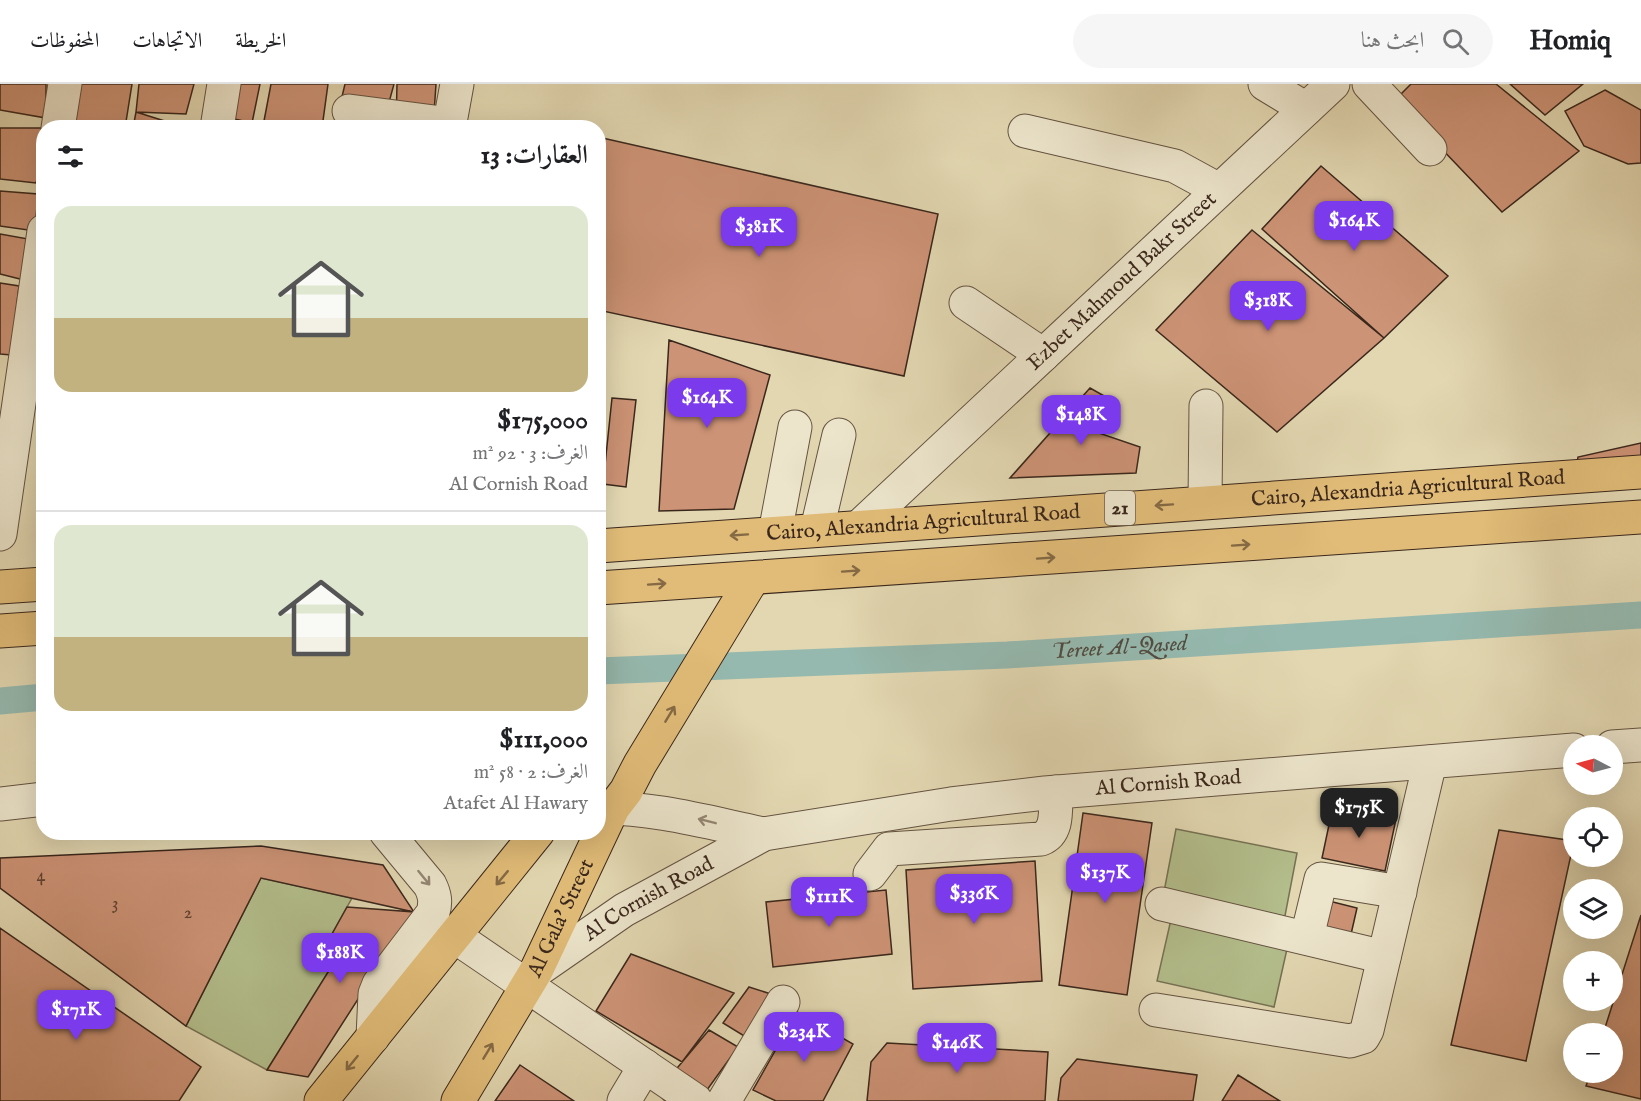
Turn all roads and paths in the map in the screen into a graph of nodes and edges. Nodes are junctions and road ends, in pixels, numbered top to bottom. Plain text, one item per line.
1 (64, 84) edge
2 (224, 84) edge
3 (458, 84) edge
4 (1265, 84) edge
5 (1333, 84) edge
6 (1369, 84) edge
7 (350, 108) edge
8 (1306, 109) junction
9 (59, 120) edge
10 (218, 120) edge
11 (417, 120) edge
12 (451, 120) edge
13 (1025, 131) dead end
14 (1430, 149) dead end
15 (1220, 190) junction
16 (36, 286) edge
17 (966, 303) dead end
18 (1043, 354) junction
19 (1206, 406) dead end
20 (795, 427) dead end
21 (839, 435) dead end
22 (1641, 472) edge
23 (1205, 502) junction
24 (1641, 518) edge
25 (859, 527) junction
26 (817, 529) junction
27 (775, 533) junction
28 (0, 534) edge
29 (606, 545) edge
30 (753, 578) junction
31 (36, 586) edge
32 (606, 587) edge
33 (0, 588) edge
34 (36, 629) edge
35 (0, 631) edge
36 (1641, 745) edge
37 (1623, 746) edge
38 (1563, 751) edge
39 (1430, 762) junction
40 (1056, 792) junction
41 (36, 800) edge
42 (0, 804) edge
43 (606, 808) edge
44 (764, 834) junction
45 (393, 840) edge
46 (532, 840) edge
47 (592, 840) edge
48 (870, 874) dead end
49 (1400, 892) junction
50 (1162, 904) dead end
51 (454, 936) junction
52 (1306, 937) junction
53 (1384, 957) junction
54 (531, 978) junction
55 (783, 1002) dead end
56 (1156, 1010) dead end
57 (373, 1037) junction
58 (645, 1066) junction
59 (321, 1101) edge
60 (458, 1101) edge
61 (624, 1101) edge
62 (696, 1101) edge
63 (724, 1101) edge

1 - 9 street
2 - 10 street
3 - 12 street
4 - 8 street
5 - 8 street, Ezbet Mahmoud Bakr Street
6 - 14 street
7 - 11 street
8 - 15 street, Ezbet Mahmoud Bakr Street
13 - 15 street
15 - 18 street, Ezbet Mahmoud Bakr Street
16 - 28 street
17 - 18 street
18 - 25 street, Ezbet Mahmoud Bakr Street
19 - 23 street
20 - 27 street
21 - 26 street
22 - 23 main road, Cairo, Alexandria Agricultural Road / 21
23 -> 25 main road, Cairo, Alexandria Agricultural Road / 21
30 -> 24 main road, 21
25 - 26 main road, Cairo, Alexandria Agricultural Road / 21
26 - 27 main road, Cairo, Alexandria Agricultural Road / 21
27 -> 29 main road, Cairo, Alexandria Agricultural Road / 21
32 -> 30 main road, 21
43 -> 30 main road, Al Gala' Street
31 - 33 main road
34 - 35 main road
36 - 37 street
38 - 39 street, Al Cornish Road
39 - 40 street, Al Cornish Road
39 - 49 street
40 - 44 street, Al Cornish Road
40 - 48 street
41 - 42 street
44 -> 43 street, Al Cornish Road
44 - 54 street, Al Cornish Road
45 -> 57 street
46 -> 51 main road
47 - 54 main road, Al Gala' Street
49 - 52 street
49 - 53 street
50 - 52 street
51 - 54 street
51 - 57 main road
52 - 53 street
53 - 56 street
54 - 58 street
60 -> 54 main road, Al Gala' Street
55 - 63 street
57 -> 59 main road
58 - 61 street
58 - 62 street

